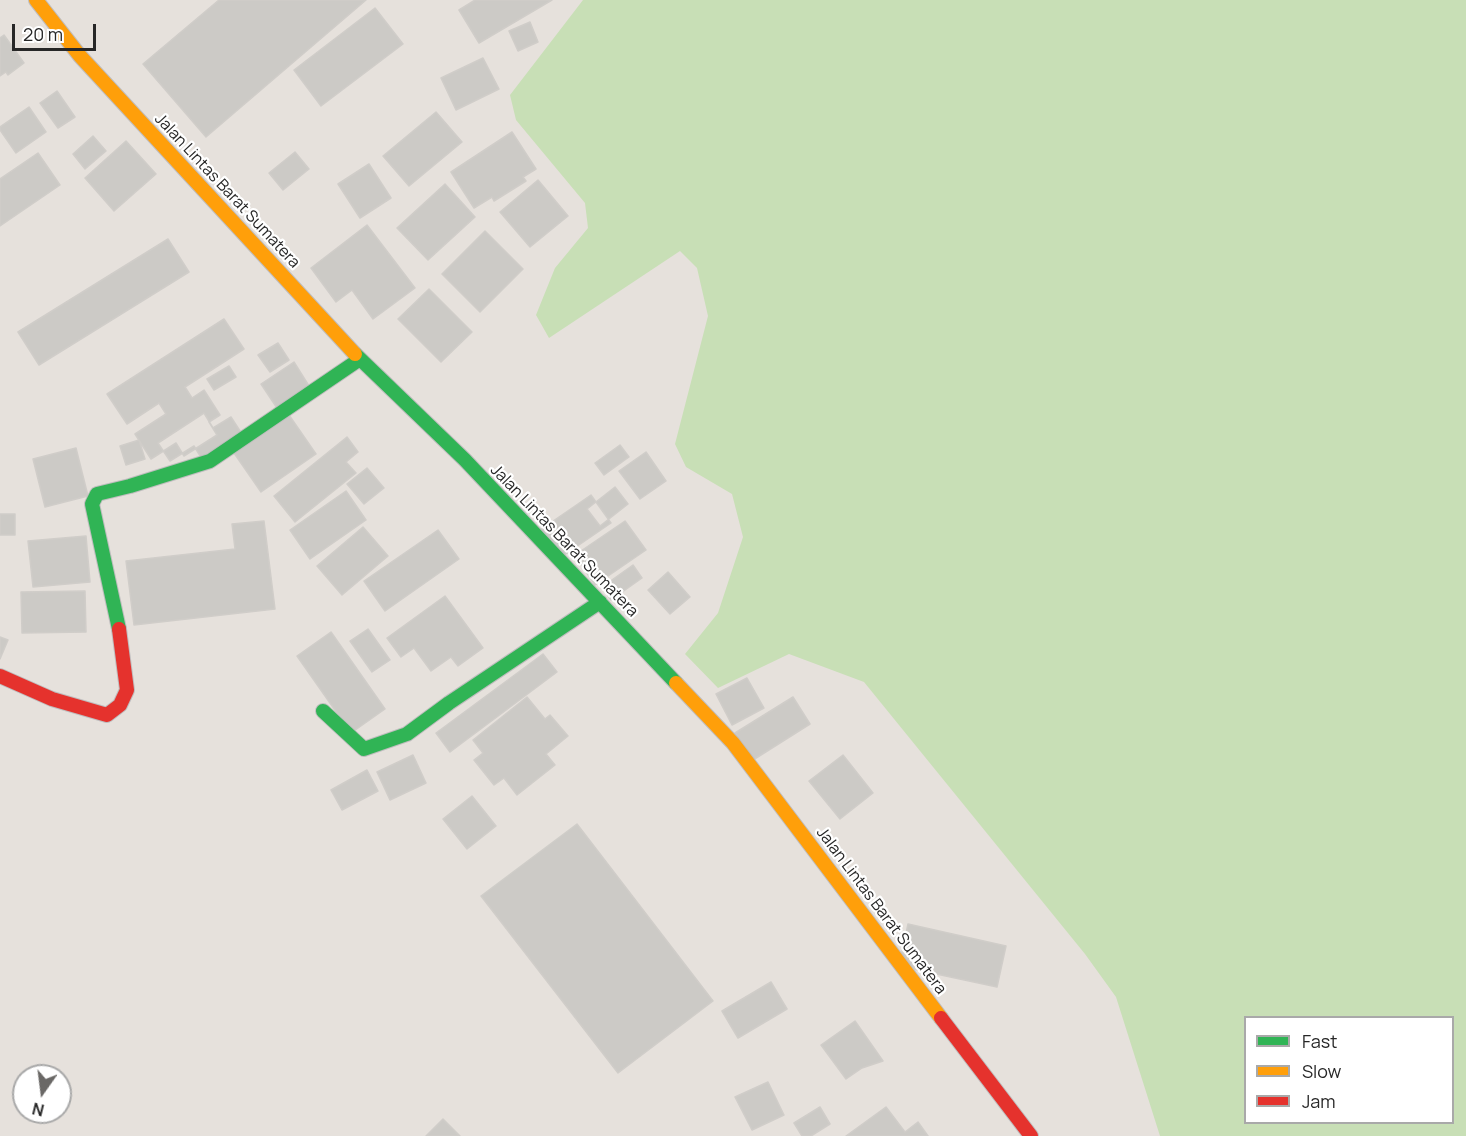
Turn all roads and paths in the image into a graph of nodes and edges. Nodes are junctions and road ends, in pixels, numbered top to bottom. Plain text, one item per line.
1 (36, 0) edge
2 (360, 359) junction
3 (600, 602) junction
4 (0, 676) edge
5 (323, 711) dead end
6 (1031, 1136) edge

1 - 2 main road, Jalan Lintas Barat Sumatera
2 - 3 main road, Jalan Lintas Barat Sumatera
2 - 4 main road
3 - 5 main road
3 - 6 main road, Jalan Lintas Barat Sumatera

